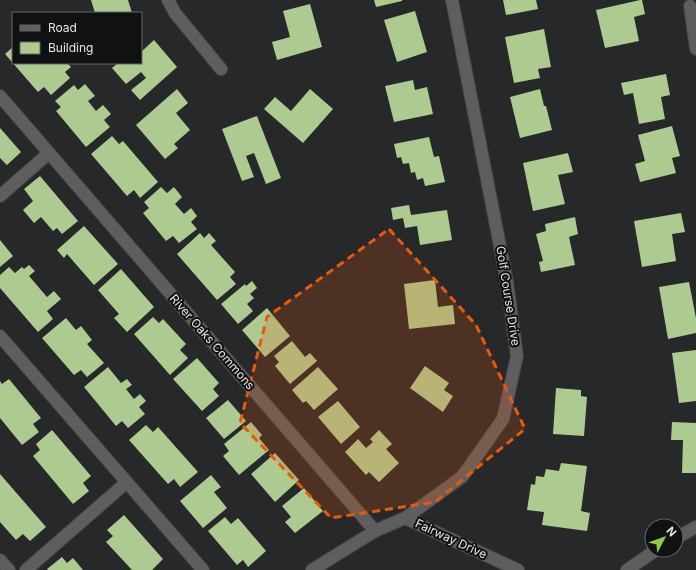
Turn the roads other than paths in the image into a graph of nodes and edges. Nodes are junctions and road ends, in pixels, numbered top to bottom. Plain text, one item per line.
1 (168, 0) edge
2 (452, 0) edge
3 (690, 6) dead end
4 (696, 48) edge
5 (221, 69) dead end
6 (0, 96) edge
7 (49, 153) junction
8 (0, 196) edge
9 (0, 336) edge
10 (127, 482) junction
11 (405, 518) junction
12 (696, 527) edge
13 (375, 531) junction
14 (684, 534) edge
15 (644, 558) edge
16 (0, 560) edge
17 (9, 570) edge
18 (26, 570) edge
19 (203, 570) edge
20 (312, 570) edge
21 (518, 570) edge
22 (627, 570) edge

1 - 5 street
2 - 11 street, Golf Course Drive
3 - 4 street
6 - 7 street, River Oaks Commons
7 - 8 street
7 - 13 street, River Oaks Commons
9 - 10 street
10 - 18 street
10 - 19 street
11 - 13 street, Golf Course Drive
11 - 21 street, Fairway Drive
12 - 14 street
13 - 20 street, Golf Course Drive
15 - 22 street
16 - 17 street

